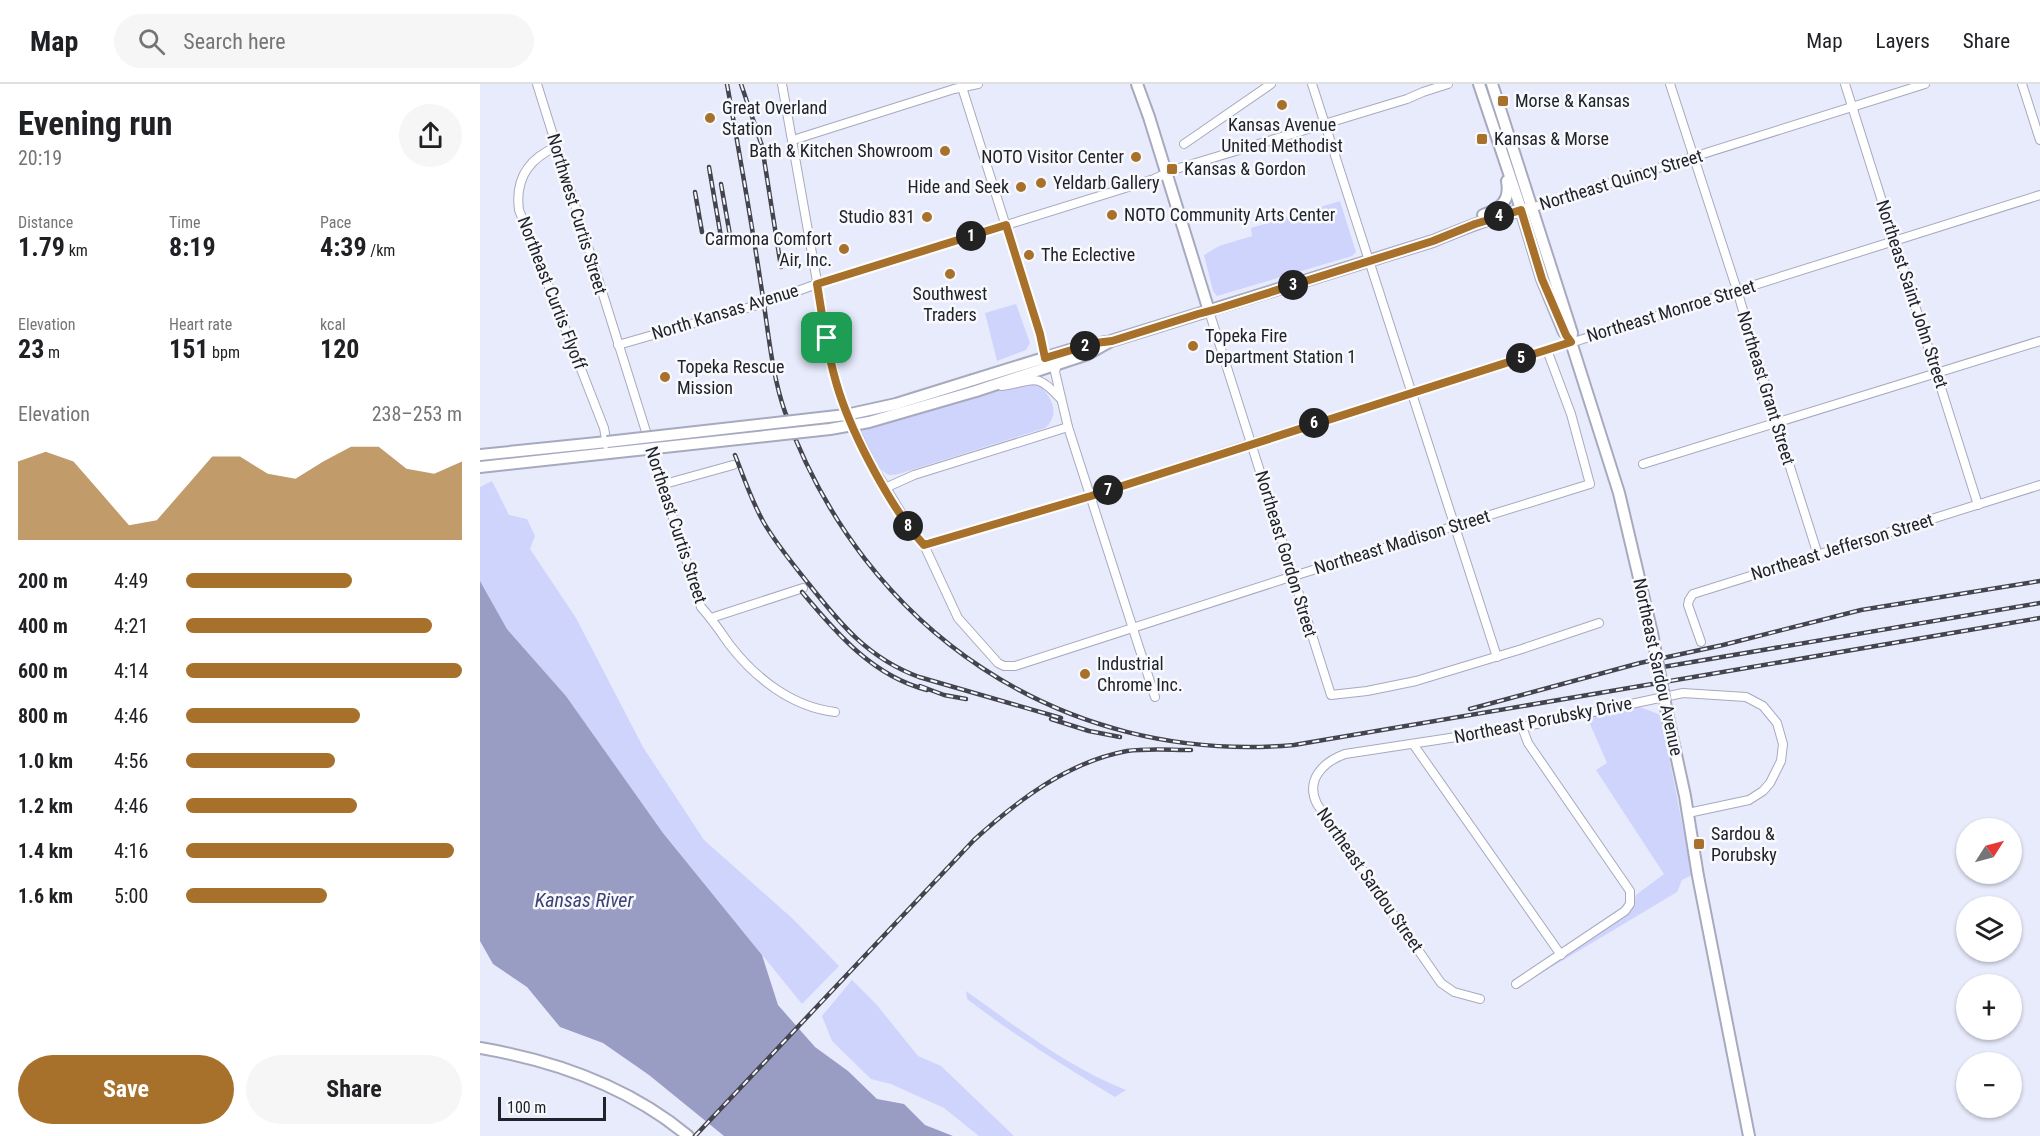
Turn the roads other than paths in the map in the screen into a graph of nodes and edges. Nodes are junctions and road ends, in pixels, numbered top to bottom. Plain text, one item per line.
1 (537, 84) edge
2 (782, 84) edge
3 (978, 84) edge
4 (1137, 84) edge
5 (1270, 84) edge
6 (1312, 84) edge
7 (1448, 84) edge
8 (1479, 84) edge
9 (1492, 84) edge
10 (1670, 84) edge
11 (1845, 84) edge
12 (1925, 84) edge
13 (2022, 84) edge
14 (962, 86) edge
15 (1852, 107) junction
16 (1326, 124) junction
17 (793, 140) junction
18 (2040, 140) edge
19 (1184, 144) dead end
20 (1498, 146) junction
21 (556, 147) junction
22 (1694, 158) junction
23 (1167, 173) junction
24 (2040, 195) edge
25 (1526, 209) junction
26 (1006, 225) junction
27 (1447, 236) junction
28 (1894, 240) junction
29 (1370, 261) junction
30 (817, 284) junction
31 (1737, 290) junction
32 (1209, 311) junction
33 (1112, 341) junction
34 (2040, 341) edge
35 (1571, 342) junction
36 (618, 345) junction
37 (1547, 350) junction
38 (1045, 358) junction
39 (1057, 364) junction
40 (1936, 373) junction
41 (977, 387) junction
42 (1412, 393) junction
43 (1060, 399) junction
44 (1776, 423) junction
45 (1068, 427) junction
46 (1251, 443) junction
47 (608, 447) junction
48 (480, 456) edge
49 (1643, 464) dead end
50 (733, 465) dead end
51 (480, 467) edge
52 (661, 484) junction
53 (2040, 485) edge
54 (885, 488) junction
55 (1091, 496) junction
56 (1978, 505) junction
57 (1454, 526) junction
58 (924, 545) junction
59 (1818, 555) junction
60 (1293, 577) junction
61 (803, 588) dead end
62 (711, 618) junction
63 (1599, 623) dead end
64 (1133, 628) junction
65 (1701, 642) dead end
66 (1497, 657) junction
67 (1155, 697) dead end
68 (835, 712) dead end
69 (1522, 727) junction
70 (1413, 744) junction
71 (1329, 763) joint
72 (1688, 813) junction
73 (1561, 955) junction
74 (1516, 984) dead end
75 (1479, 999) dead end
76 (480, 1048) edge
77 (687, 1135) edge
78 (1749, 1136) edge

1 - 21 street, Northwest Curtis Street
2 - 17 street
3 - 14 street
4 - 23 main road, Northeast Gordon Street
5 - 19 street
6 - 16 street
7 - 16 street, North Kansas Avenue
8 - 20 main road
9 - 25 main road
10 - 22 street, Northeast Grant Street
11 - 15 street, Northeast Saint John Street
12 - 15 street, Northeast Quincy Street
13 - 18 street
14 - 17 street
14 - 26 street
15 - 22 street, Northeast Quincy Street
15 - 28 street, Northeast Saint John Street
16 - 23 street, North Kansas Avenue
16 - 29 street
17 - 30 street
20 - 25 main road
20 - 27 main road
21 - 36 street, Northwest Curtis Street
21 - 47 street, Northeast Curtis Flyoff
22 - 25 street, Northeast Quincy Street
22 - 31 street, Northeast Grant Street
23 - 26 street, North Kansas Avenue
23 - 32 main road, Northeast Gordon Street
24 - 28 street, Northeast Monroe Street
25 - 27 main road, Northeast Quincy Street
25 - 35 main road, Northeast Sardou Avenue
26 - 30 street, North Kansas Avenue
26 - 38 street
27 - 29 main road, Northeast Quincy Street
28 - 31 street, Northeast Monroe Street
28 - 40 street, Northeast Saint John Street
29 - 32 main road, Northeast Quincy Street
29 - 42 street
30 - 36 street, North Kansas Avenue
30 - 54 street
31 - 35 street, Northeast Monroe Street
31 - 44 street, Northeast Grant Street
32 - 33 main road, Northeast Quincy Street
32 - 46 street, Northeast Gordon Street
33 - 38 main road, Northeast Quincy Street
33 - 39 main road, Northeast Quincy Street
34 - 40 street
35 - 37 street, Northeast Monroe Street
35 - 72 main road, Northeast Sardou Avenue, bridge
36 - 52 street, Northeast Curtis Street
37 - 42 street, Northeast Monroe Street
37 - 57 street, Northeast Madison Street
38 - 41 main road, Northeast Quincy Street
39 - 41 main road, Northeast Quincy Street
39 - 43 street
40 - 44 street
40 - 56 street, Northeast Saint John Street
41 - 43 street
41 - 47 main road, bridge
42 - 46 street, Northeast Monroe Street
42 - 57 street
43 - 45 street
44 - 49 street
44 - 59 street, Northeast Grant Street
45 - 54 street
45 - 55 street
46 - 55 street, Northeast Monroe Street
46 - 60 street, Northeast Gordon Street
47 - 48 main road
47 - 51 main road
50 - 52 street
52 - 62 street, Northeast Curtis Street
53 - 56 street, Northeast Jefferson Street
54 - 58 street
55 - 58 street, Northeast Monroe Street
55 - 64 street
56 - 59 street, Northeast Jefferson Street
57 - 60 street, Northeast Madison Street
57 - 66 street
58 - 64 street, Northeast Madison Street
59 - 65 street, Northeast Jefferson Street
60 - 64 street, Northeast Madison Street
60 - 66 street, Northeast Gordon Street
61 - 62 street
62 - 68 street, Northeast Curtis Street
63 - 66 street
64 - 67 street
69 - 70 street, Northeast Porubsky Drive
69 - 72 street, Northeast Porubsky Drive
69 - 73 street
70 - 71 street, Northeast Porubsky Drive
70 - 73 street
71 - 75 street, Northeast Sardou Street
72 - 78 main road, Northeast Sardou Avenue
73 - 74 street
76 - 77 main road

